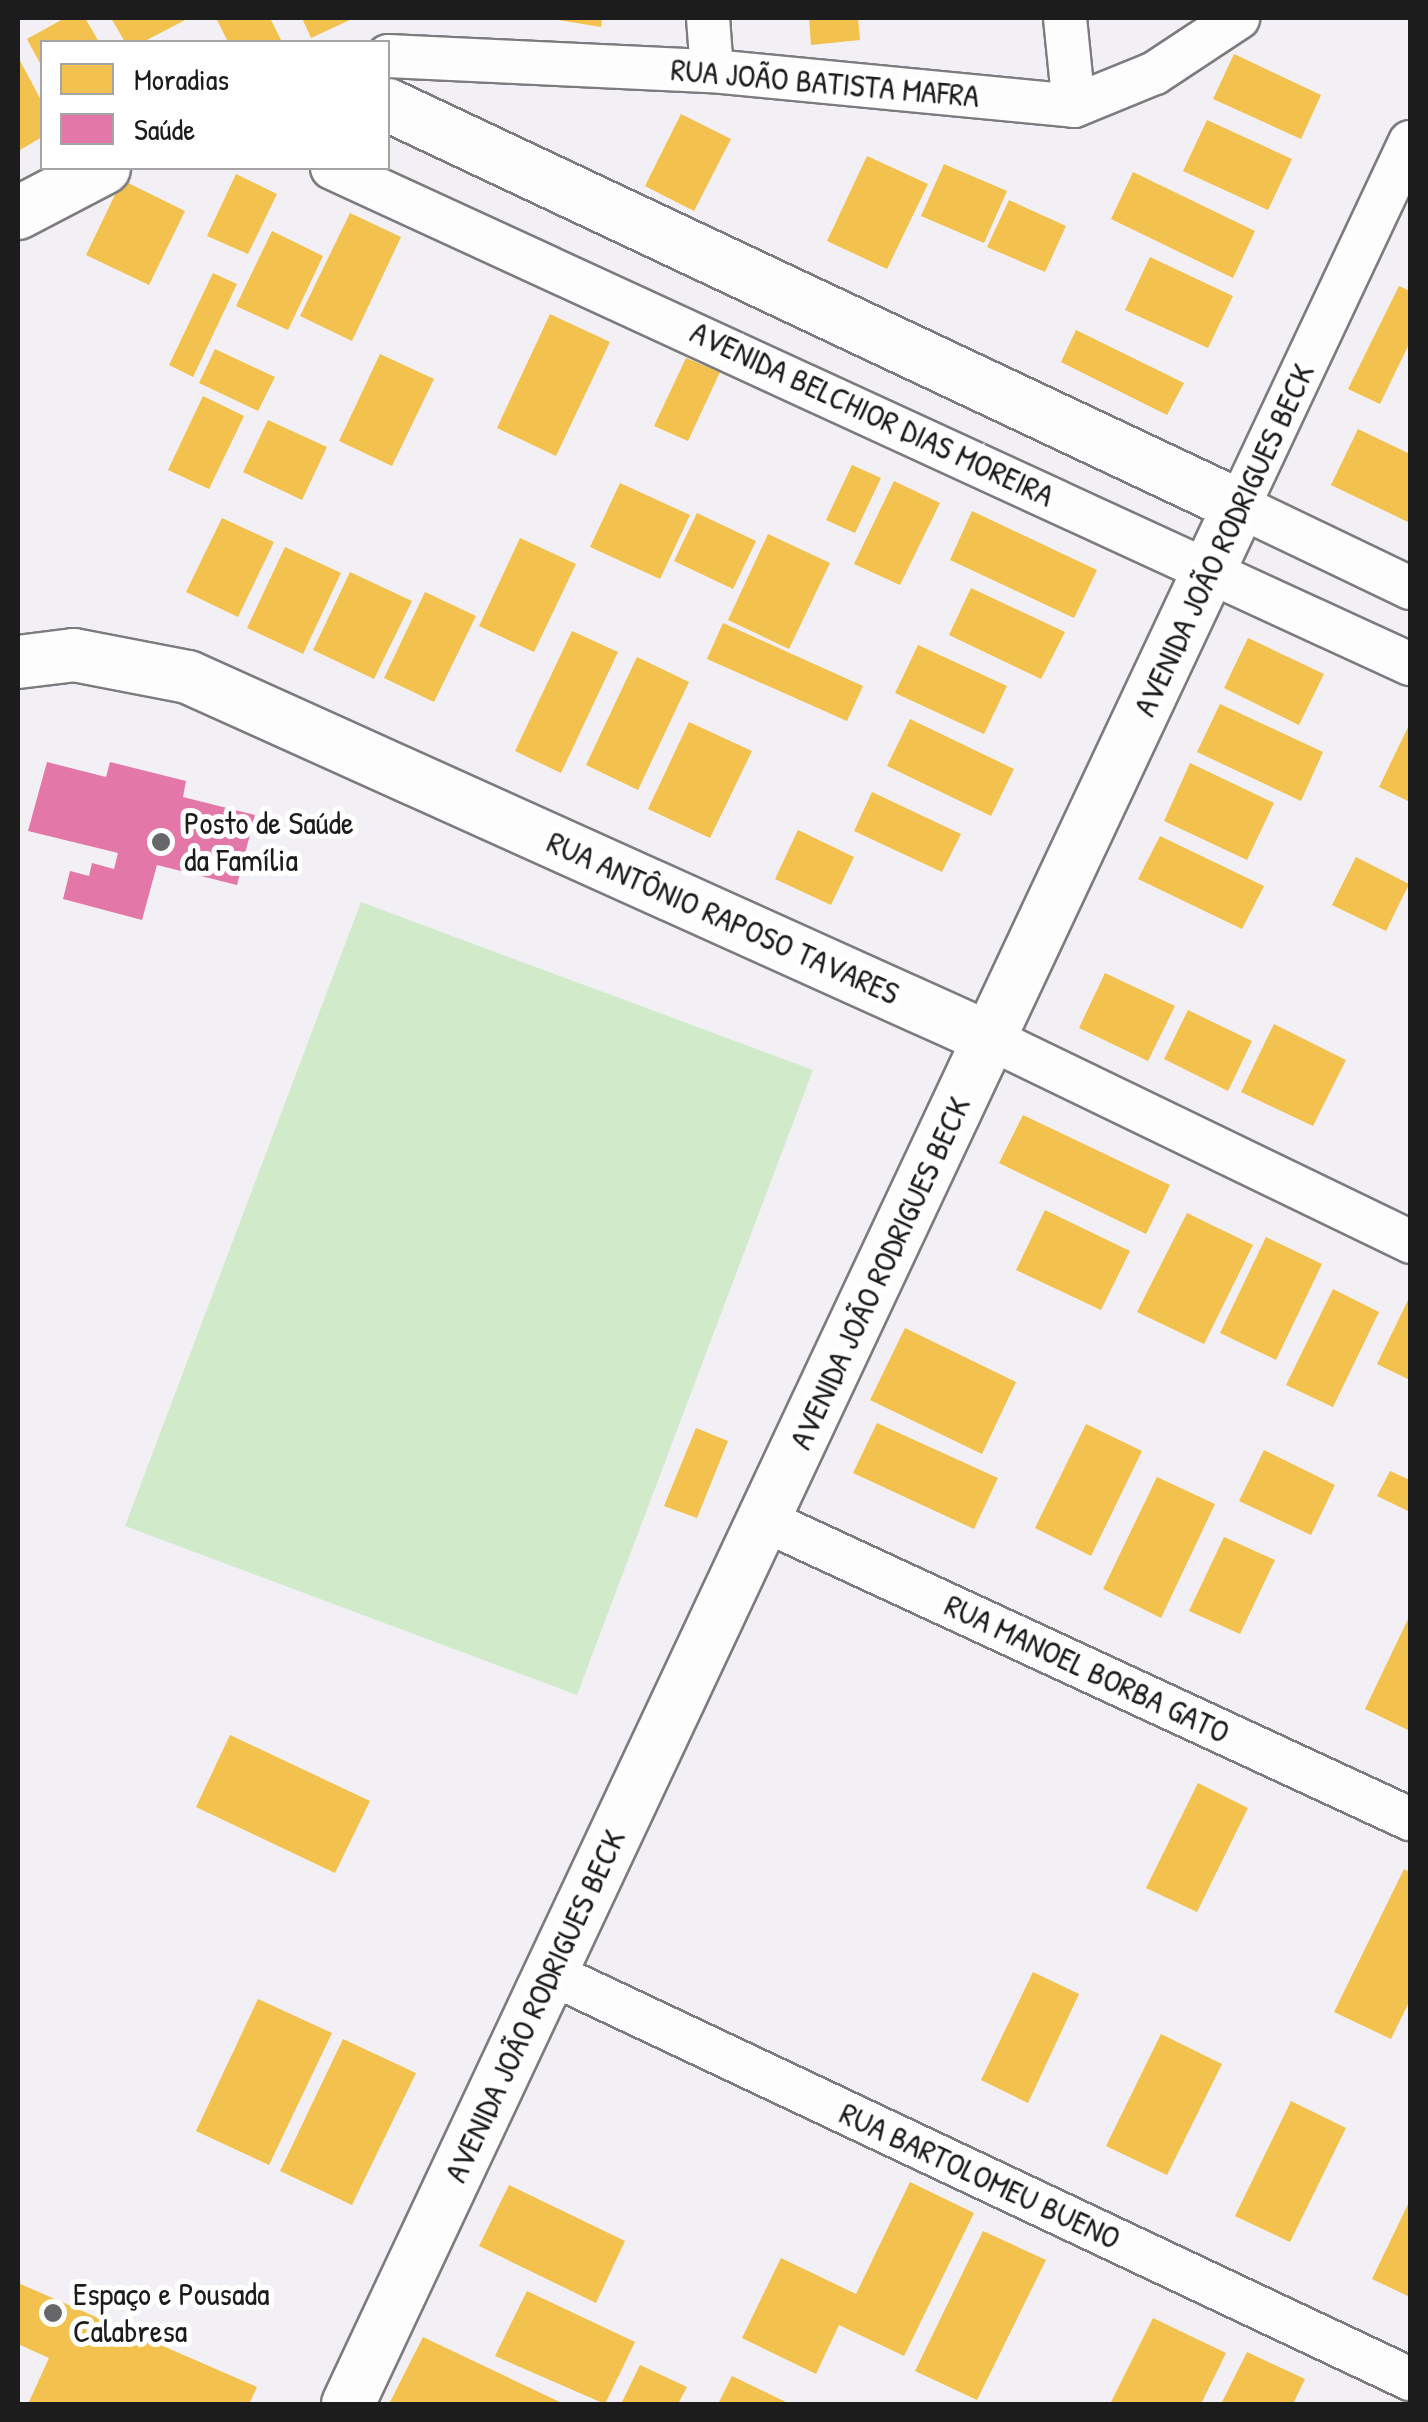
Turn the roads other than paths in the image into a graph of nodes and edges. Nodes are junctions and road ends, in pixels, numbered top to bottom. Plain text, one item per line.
1 (708, 18) edge
2 (1064, 18) edge
3 (1238, 18) edge
4 (390, 56) edge
5 (712, 71) junction
6 (390, 106) edge
7 (1074, 106) junction
8 (1410, 142) edge
9 (100, 170) edge
10 (336, 170) edge
11 (18, 213) edge
12 (1239, 506) junction
13 (1210, 568) junction
14 (1410, 588) edge
15 (18, 662) edge
16 (1410, 664) edge
17 (991, 1039) junction
18 (1410, 1242) edge
19 (764, 1520) junction
20 (1410, 1819) edge
21 (550, 1973) junction
22 (1410, 2378) edge
23 (348, 2404) edge

1 - 5 street
2 - 7 street
3 - 7 street, RUA JOÃO BATISTA MAFRA
4 - 5 street, RUA JOÃO BATISTA MAFRA
5 - 7 street, RUA JOÃO BATISTA MAFRA
6 - 12 street
8 - 12 street, AVENIDA JOÃO RODRIGUES BECK
9 - 11 street
10 - 13 street, AVENIDA BELCHIOR DIAS MOREIRA
12 - 13 street, AVENIDA JOÃO RODRIGUES BECK
12 - 14 street
13 - 16 street, AVENIDA BELCHIOR DIAS MOREIRA
13 - 17 street, AVENIDA JOÃO RODRIGUES BECK
15 - 17 street, RUA ANTÔNIO RAPOSO TAVARES
17 - 18 street, RUA ANTÔNIO RAPOSO TAVARES
17 - 19 street, AVENIDA JOÃO RODRIGUES BECK
19 - 20 street, RUA MANOEL BORBA GATO
19 - 21 street, AVENIDA JOÃO RODRIGUES BECK
21 - 22 street, RUA BARTOLOMEU BUENO
21 - 23 street, AVENIDA JOÃO RODRIGUES BECK

